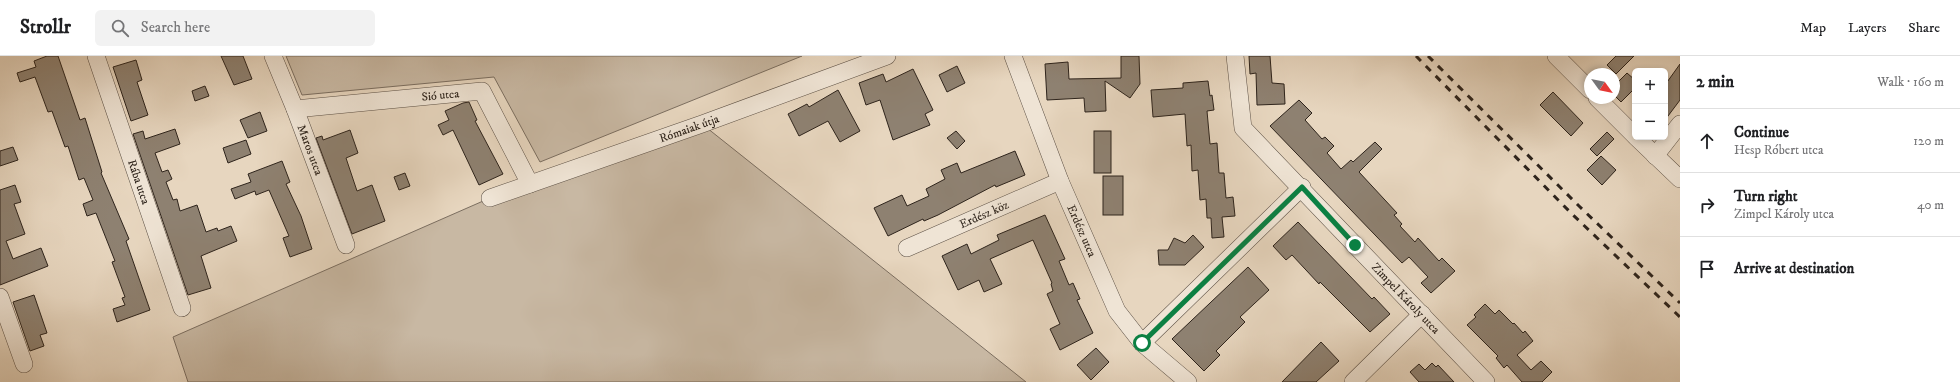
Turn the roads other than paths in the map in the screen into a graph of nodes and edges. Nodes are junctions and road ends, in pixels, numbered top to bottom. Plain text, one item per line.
1 (96, 56) edge
2 (273, 56) edge
3 (887, 56) edge
4 (1013, 56) edge
5 (1235, 56) edge
6 (1556, 56) edge
7 (1584, 84) edge
8 (1603, 104) edge
9 (294, 108) junction
10 (1680, 124) edge
11 (1632, 134) edge
12 (1638, 140) edge
13 (1655, 156) junction
14 (1680, 179) edge
15 (1060, 181) junction
16 (530, 184) junction
17 (1302, 187) junction
18 (490, 198) dead end
19 (346, 245) dead end
20 (907, 248) dead end
21 (0, 297) edge
22 (182, 308) dead end
23 (1422, 314) junction
24 (1142, 343) junction
25 (24, 364) dead end
26 (1188, 382) edge
27 (1353, 382) edge
28 (1486, 382) edge

1 - 22 street, Rába utca
2 - 9 street, Maros utca
3 - 16 street, Rómaiak útja
4 - 15 street, Erdész utca
5 - 17 street, Zimpel Károly utca
6 - 7 street
8 - 11 street
9 - 16 street, Sió utca
9 - 19 street, Maros utca
10 - 13 street
12 - 13 street
13 - 14 street
15 - 20 street, Erdész köz
15 - 24 street, Erdész utca
16 - 18 street, Rómaiak útja
17 - 23 street, Zimpel Károly utca
17 - 24 street
21 - 25 street
23 - 27 street
23 - 28 street, Zimpel Károly utca
24 - 26 street, Erdész utca

